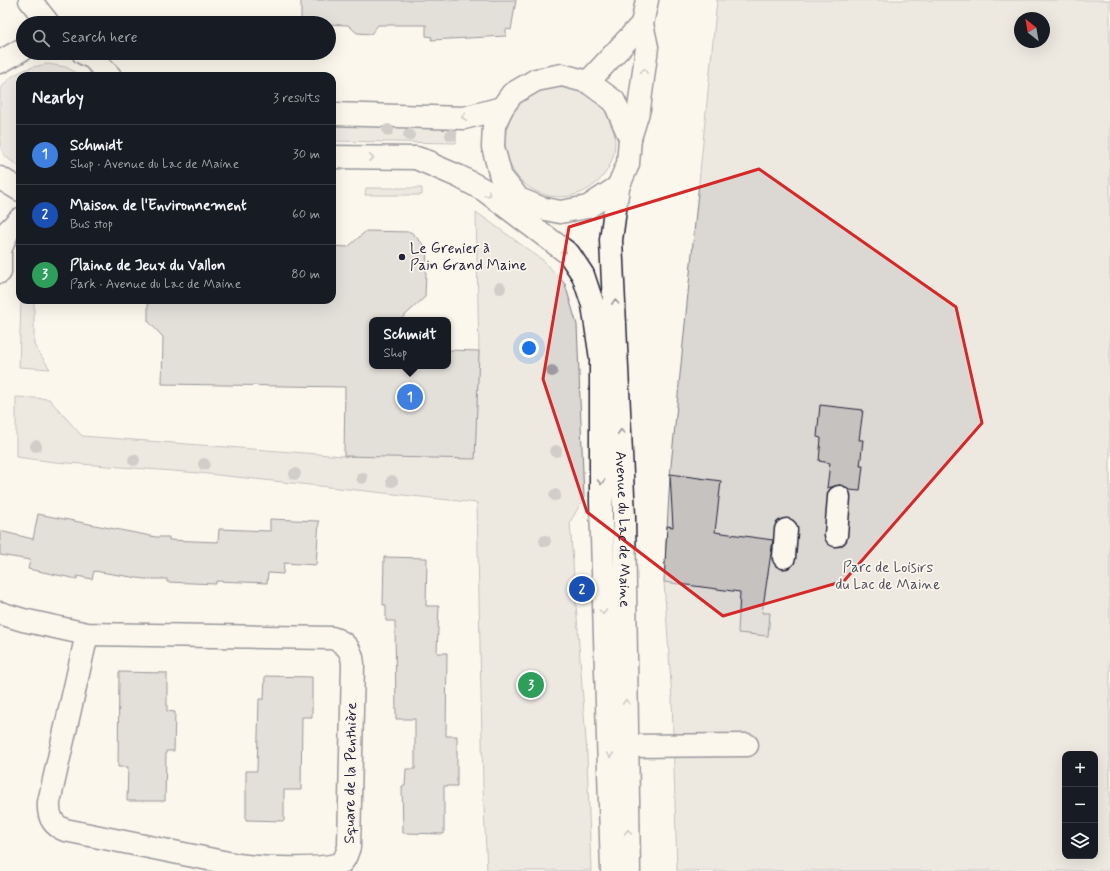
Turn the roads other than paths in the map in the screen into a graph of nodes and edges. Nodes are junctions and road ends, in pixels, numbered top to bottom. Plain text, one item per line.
1 (30, 0) edge
2 (647, 0) edge
3 (43, 16) edge
4 (642, 24) junction
5 (16, 53) edge
6 (95, 60) edge
7 (0, 62) edge
8 (106, 72) edge
9 (588, 82) junction
10 (502, 108) junction
11 (336, 114) edge
12 (630, 138) junction
13 (336, 157) edge
14 (416, 158) junction
15 (501, 176) junction
16 (0, 178) edge
17 (618, 187) junction
18 (16, 188) edge
19 (519, 199) junction
20 (16, 223) edge
21 (533, 227) junction
22 (1, 246) edge
23 (0, 272) edge
24 (839, 497) dead end
25 (786, 530) dead end
26 (836, 535) dead end
27 (784, 557) dead end
28 (0, 613) edge
29 (87, 634) junction
30 (746, 745) dead end
31 (626, 746) junction
32 (612, 871) edge
33 (629, 871) edge

1 - 3 street
2 - 4 street
4 - 9 street
12 -> 4 street
5 - 7 street
6 - 8 street
9 - 10 street
9 - 12 street
10 -> 11 street
10 - 15 street
12 - 17 street
13 -> 14 street
14 - 15 street
14 -> 21 street, Avenue du Lac de Maine
15 - 19 street
16 - 18 street
17 - 19 street
31 -> 17 street, Avenue du Lac de Maine
19 - 21 street
20 - 22 street
21 -> 32 street, Avenue du Lac de Maine
22 - 23 street
24 - 26 street
25 - 27 street
28 - 29 street, Square de la Penthière
29 - 29 street, Square de la Penthière
30 - 31 street
33 -> 31 street, Avenue du Lac de Maine

